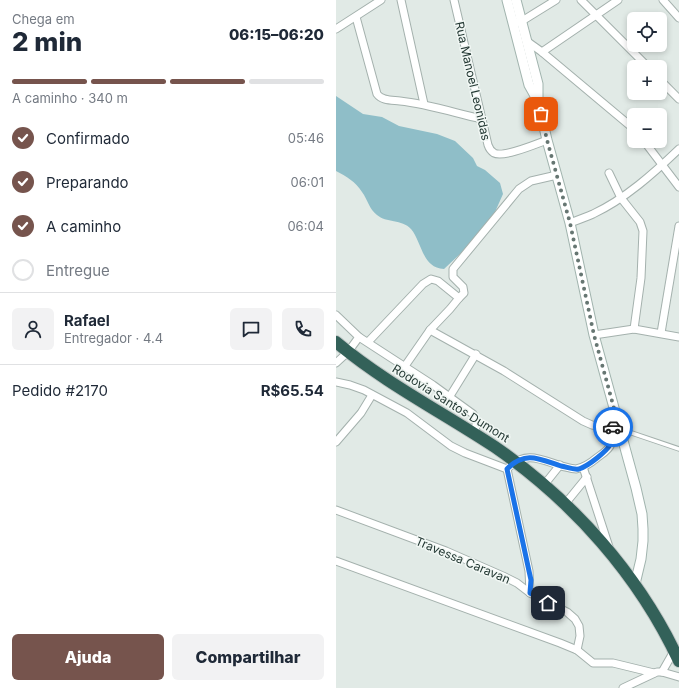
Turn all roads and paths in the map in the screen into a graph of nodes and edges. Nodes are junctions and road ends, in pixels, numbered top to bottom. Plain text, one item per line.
1 (381, 0) edge
2 (401, 0) edge
3 (454, 0) edge
4 (507, 0) edge
5 (516, 0) edge
6 (556, 0) edge
7 (581, 0) edge
8 (618, 0) edge
9 (663, 0) edge
10 (596, 15) junction
11 (356, 17) junction
12 (679, 18) edge
13 (517, 22) junction
14 (336, 29) edge
15 (528, 42) junction
16 (542, 52) junction
17 (641, 60) edge
18 (667, 87) edge
19 (679, 99) edge
20 (538, 101) junction
21 (424, 104) junction
22 (482, 119) junction
23 (627, 123) edge
24 (547, 140) junction
25 (649, 148) edge
26 (679, 149) edge
27 (662, 165) junction
28 (609, 173) dead end
29 (557, 175) junction
30 (679, 187) edge
31 (621, 198) junction
32 (570, 223) junction
33 (679, 226) edge
34 (458, 298) junction
35 (336, 315) edge
36 (634, 329) junction
37 (430, 330) junction
38 (661, 334) junction
39 (594, 335) junction
40 (359, 336) junction
41 (679, 338) edge
42 (368, 342) junction
43 (342, 348) edge
44 (476, 354) junction
45 (336, 363) edge
46 (405, 366) junction
47 (336, 382) edge
48 (372, 395) junction
49 (450, 396) junction
50 (616, 428) junction
51 (474, 434) junction
52 (336, 442) edge
53 (679, 449) edge
54 (511, 465) junction
55 (560, 465) junction
56 (583, 467) junction
57 (587, 477) junction
58 (544, 485) junction
59 (565, 504) junction
60 (336, 510) edge
61 (612, 554) junction
62 (336, 561) edge
63 (635, 584) junction
64 (530, 593) junction
65 (577, 650) junction
66 (677, 656) edge
67 (658, 672) junction
68 (679, 677) edge
69 (622, 688) edge

1 - 11 street
2 - 21 street
3 - 22 street, Rua Manoel Leonidas
4 - 13 main road
5 - 13 main road
6 - 13 street
7 - 10 street
8 - 10 street
9 - 12 street
10 - 16 street
10 - 17 street
11 - 14 street
11 - 21 street
13 - 15 main road
13 - 20 main road
15 - 16 street
15 - 20 main road
16 - 23 street
18 - 19 street
20 - 24 main road
21 - 22 street
22 - 24 street, Rua Manoel Leonidas
24 - 29 main road
25 - 27 street
26 - 27 street
27 - 30 street
27 - 31 street
28 - 31 street
29 - 32 main road
29 - 34 street
31 - 32 street
31 - 36 street
32 - 39 main road
33 - 38 street
34 - 37 street
34 - 42 street
35 - 40 street
36 - 38 street
36 - 39 street
37 - 44 street
37 - 46 street
38 - 41 street
39 - 50 main road
40 - 42 street
40 - 43 street
42 - 46 street
43 - 45 street
43 - 51 highway, Rodovia Santos Dumont
44 - 49 street
44 - 50 street
46 - 49 street
47 - 48 street
48 - 52 street
48 - 54 street
49 - 51 street
50 - 53 lane
50 - 56 street
50 - 63 main road
51 - 54 highway, Rodovia Santos Dumont
54 - 55 street
54 - 58 highway, Rodovia Santos Dumont
54 - 64 street
55 - 56 street
55 - 58 street
56 - 57 street
57 - 59 street
57 - 61 street
58 - 59 highway, Rodovia Santos Dumont
59 - 61 highway, Rodovia Santos Dumont
60 - 64 street, Travessa Caravan
61 - 63 highway, Rodovia Santos Dumont
62 - 65 street
63 - 66 highway, Rodovia Santos Dumont
64 - 65 street, Travessa Caravan
65 - 67 street
66 - 67 street
67 - 68 street
67 - 69 street

